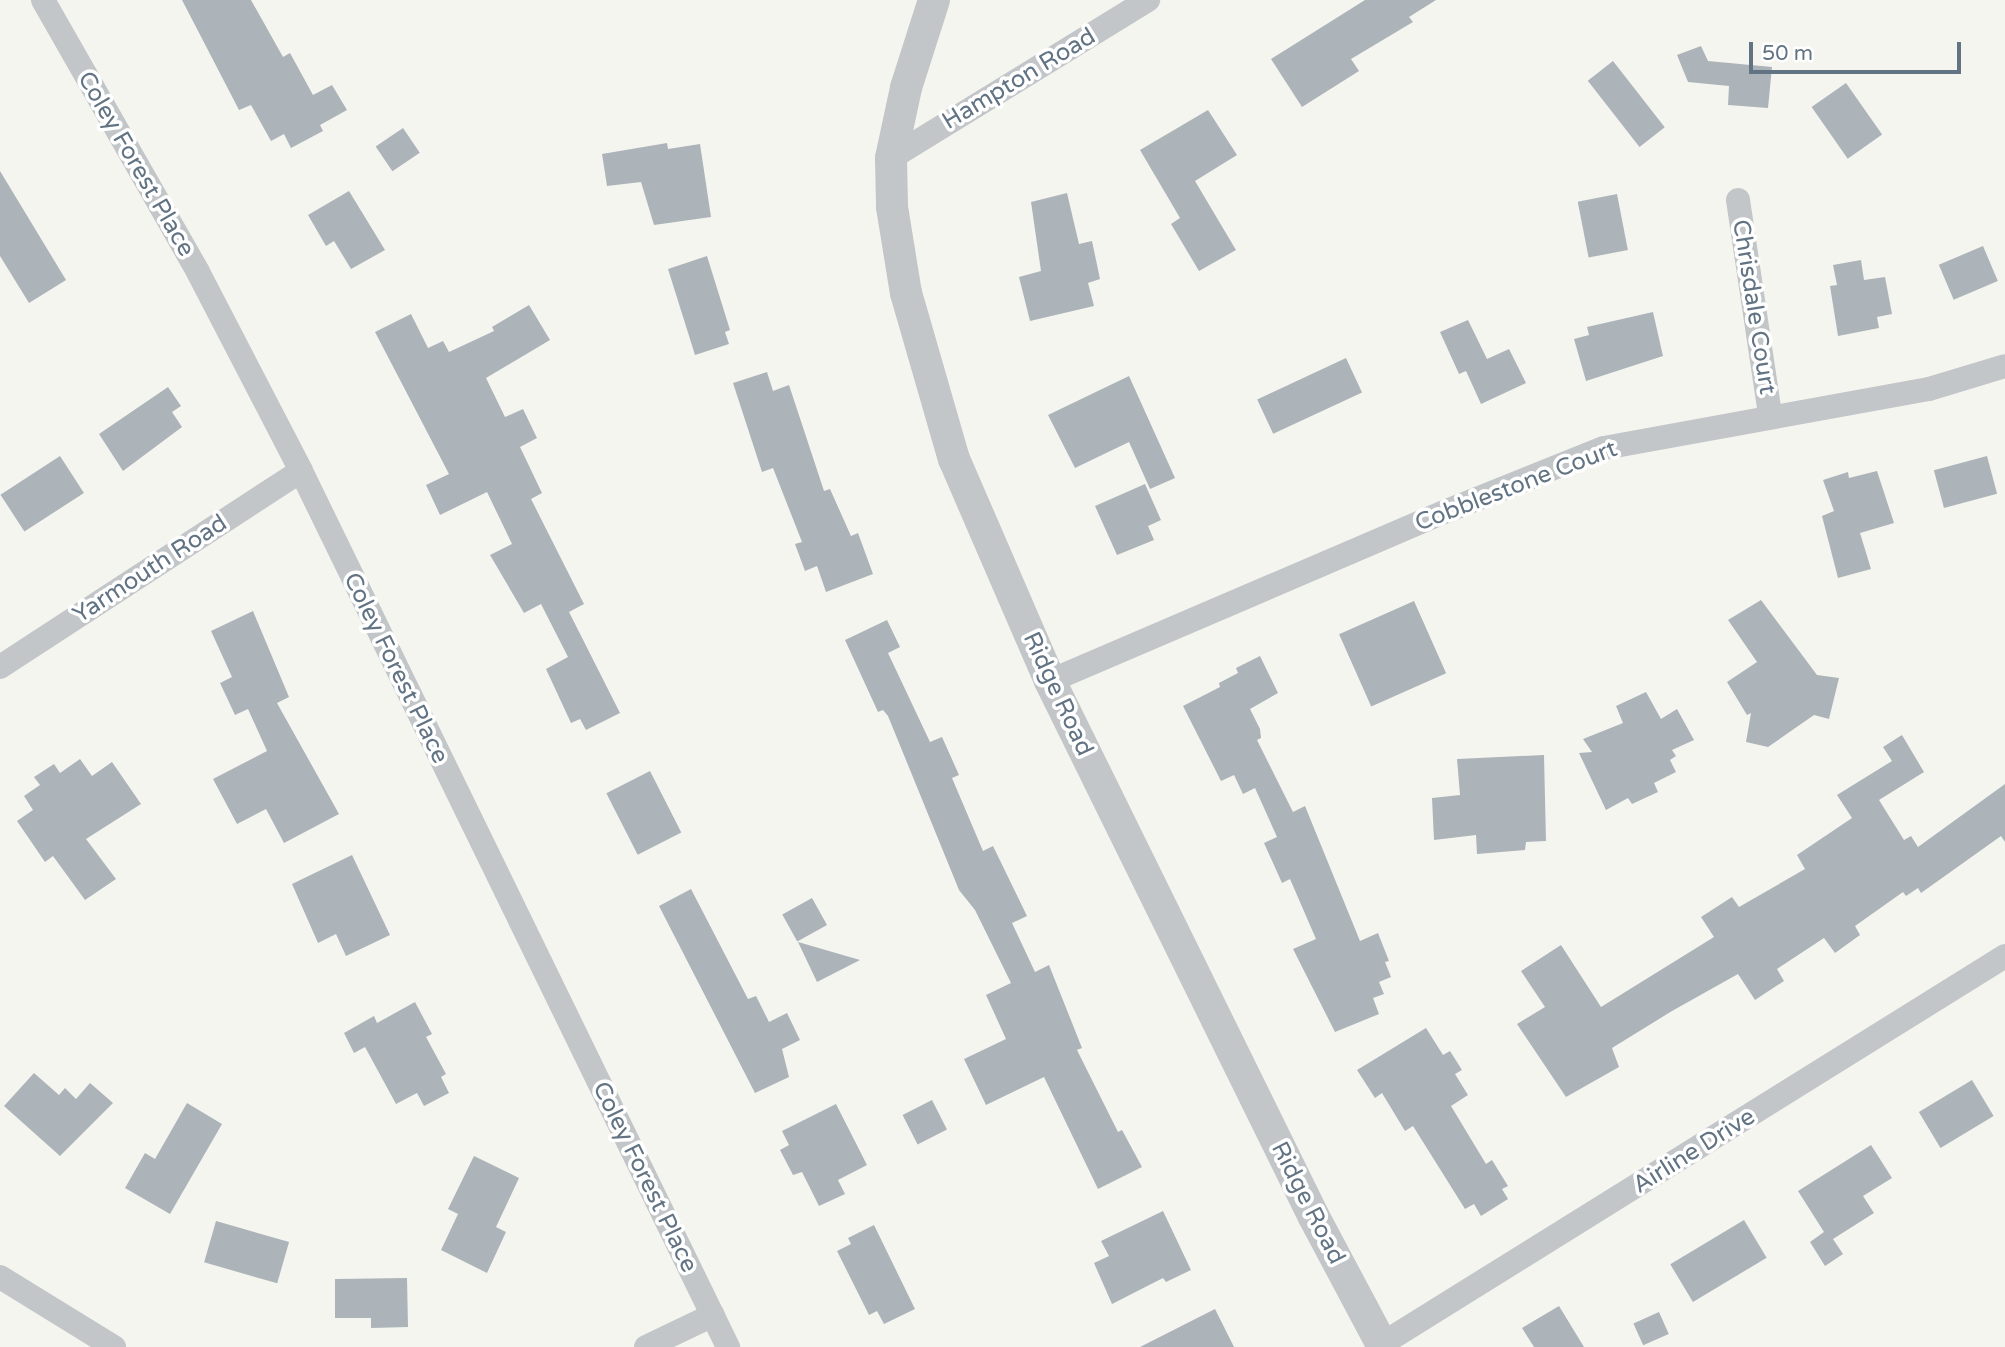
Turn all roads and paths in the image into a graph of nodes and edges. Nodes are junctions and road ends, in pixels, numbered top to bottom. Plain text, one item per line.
1 (43, 0) edge
2 (934, 0) edge
3 (1148, 0) edge
4 (891, 158) junction
5 (1738, 200) dead end
6 (2005, 366) edge
7 (1770, 415) junction
8 (301, 471) junction
9 (0, 667) edge
10 (1051, 681) junction
11 (2005, 957) edge
12 (0, 1278) edge
13 (713, 1315) junction
14 (1383, 1346) edge
15 (114, 1347) edge
16 (646, 1347) edge
17 (728, 1347) edge

1 - 8 street, Coley Forest Place
2 - 4 street, Ridge Road
3 - 4 street, Hampton Road
4 - 10 street, Ridge Road
5 - 7 street, Chrisdale Court
6 - 7 street, Cobblestone Court
7 - 10 street, Cobblestone Court
8 - 9 street, Yarmouth Road
8 - 13 street, Coley Forest Place
10 - 14 street, Ridge Road
11 - 14 street, Airline Drive
12 - 15 street
13 - 16 street
13 - 17 street, Coley Forest Place

